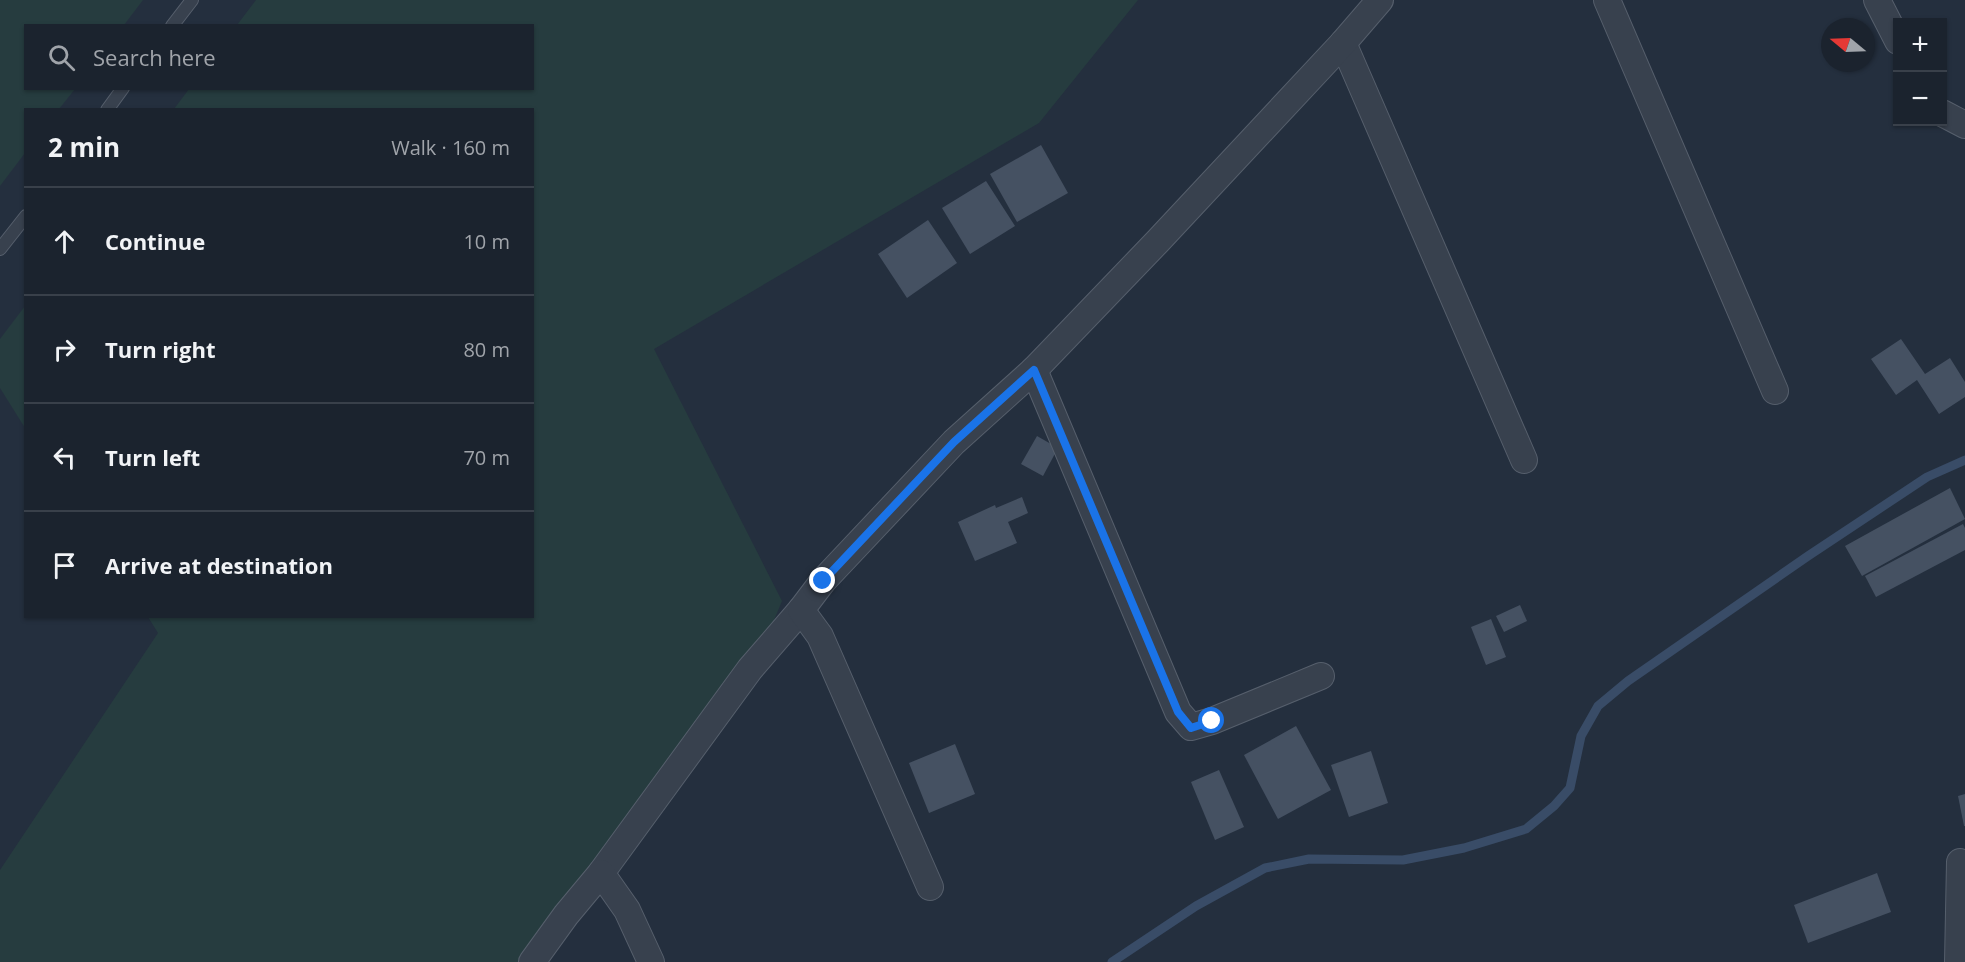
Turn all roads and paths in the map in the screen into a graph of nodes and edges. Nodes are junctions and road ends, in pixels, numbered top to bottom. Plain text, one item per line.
1 (1380, 0) edge
2 (1607, 0) edge
3 (1877, 0) edge
4 (189, 1) edge
5 (173, 24) edge
6 (1893, 31) edge
7 (1343, 43) junction
8 (122, 90) edge
9 (108, 108) edge
10 (1947, 116) edge
11 (1965, 125) edge
12 (24, 219) edge
13 (0, 249) edge
14 (1034, 370) junction
15 (1775, 391) dead end
16 (1524, 460) dead end
17 (801, 610) junction
18 (1322, 676) dead end
19 (1959, 862) dead end
20 (601, 873) junction
21 (930, 887) dead end
22 (532, 962) edge
23 (651, 962) edge
24 (1958, 962) edge

1 - 7 street
2 - 15 street
3 - 6 street
4 - 5 lane
7 - 14 street
7 - 16 street
8 - 9 lane
10 - 11 street
12 - 13 lane
14 - 17 street
14 - 18 street
17 - 20 street
17 - 21 street
19 - 24 street
20 - 22 street
20 - 23 street

